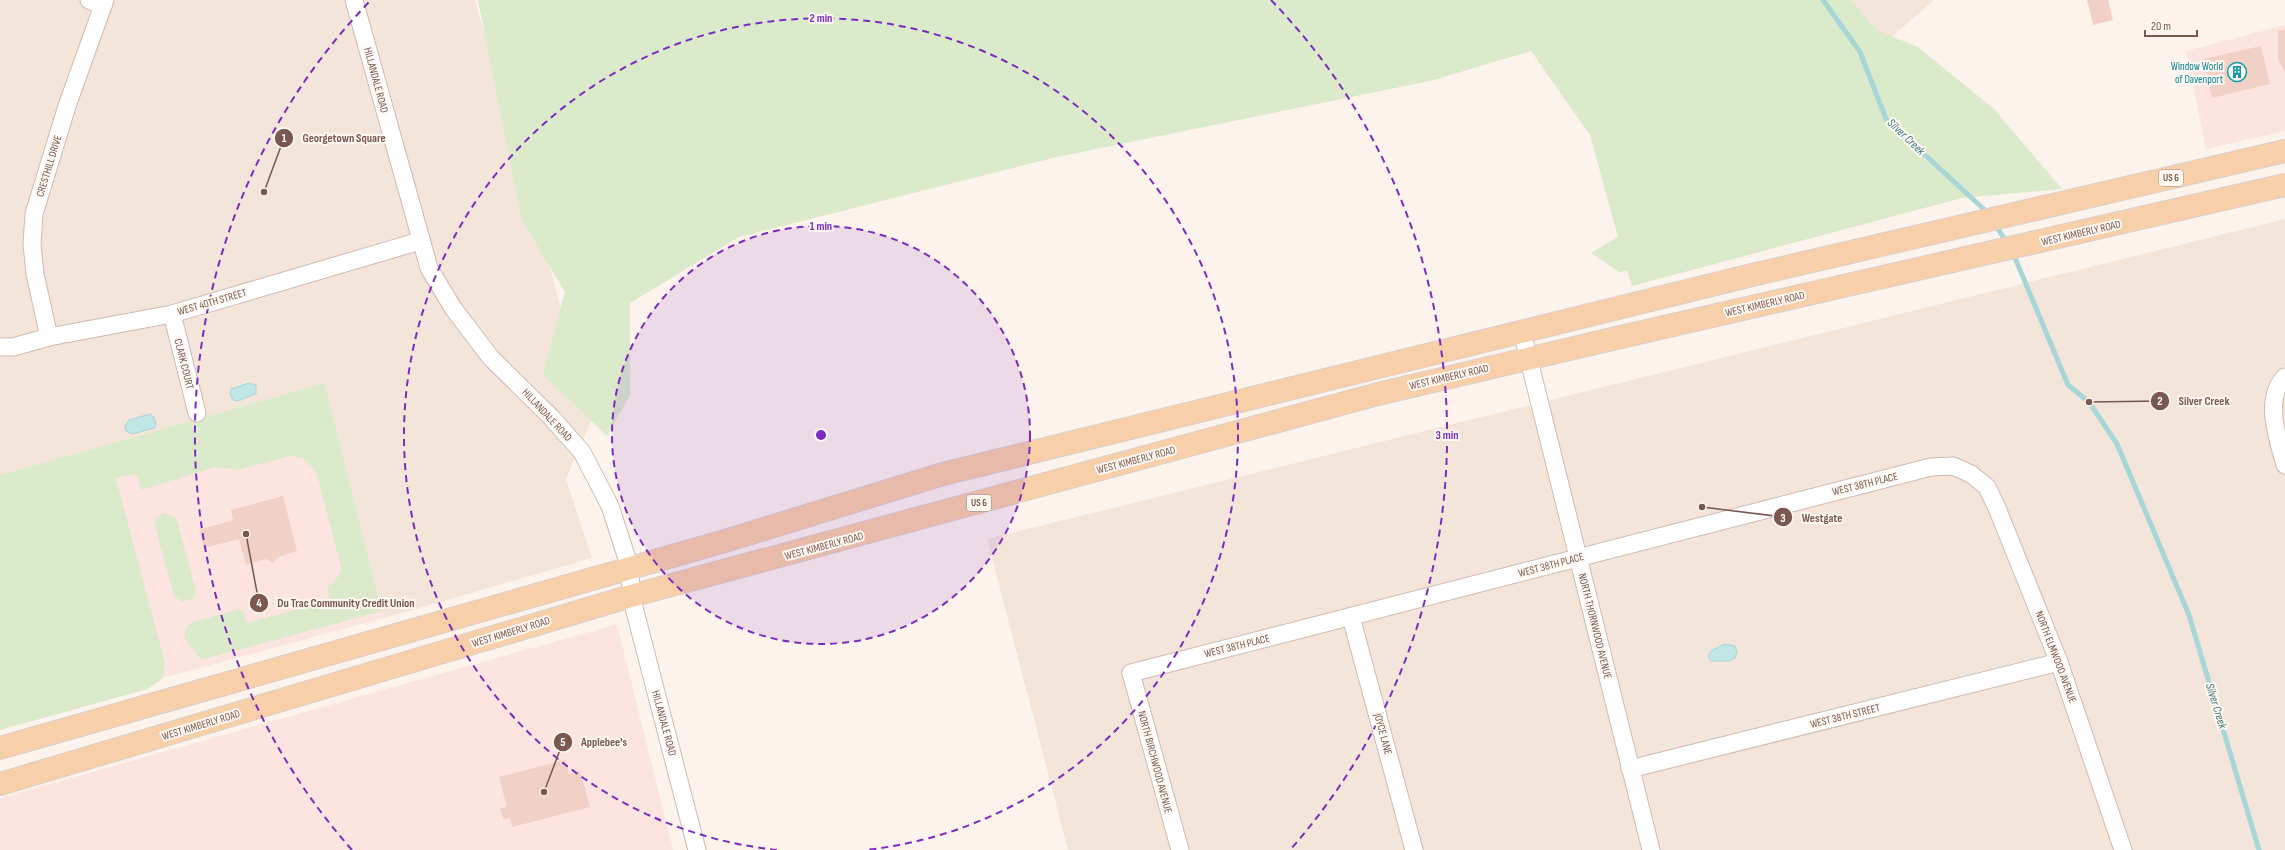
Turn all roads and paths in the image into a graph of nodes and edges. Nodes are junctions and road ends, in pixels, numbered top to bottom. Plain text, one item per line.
1 (354, 0) edge
2 (99, 2) edge
3 (2285, 151) edge
4 (2285, 185) edge
5 (420, 241) junction
6 (172, 314) junction
7 (1522, 332) junction
8 (49, 337) junction
9 (0, 347) edge
10 (1528, 358) junction
11 (2281, 382) edge
12 (197, 413) dead end
13 (2285, 465) edge
14 (1971, 474) joint
15 (1578, 558) junction
16 (630, 568) junction
17 (631, 596) junction
18 (1351, 618) junction
19 (2059, 662) junction
20 (1131, 673) joint
21 (0, 748) edge
22 (1630, 769) junction
23 (0, 784) edge
24 (697, 850) edge
25 (1180, 850) edge
26 (1414, 850) edge
27 (1651, 850) edge
28 (2123, 850) edge

1 - 5 street, HILLANDALE ROAD
2 - 8 street, CRESTHILL DRIVE
3 - 7 main road, US 6
4 - 10 main road, WEST KIMBERLY ROAD / US 6
5 - 6 street, WEST 40TH STREET
5 - 16 street, HILLANDALE ROAD
6 - 8 street, WEST 40TH STREET
6 - 12 street, CLARK COURT
7 - 10 street, NORTH THORNWOOD AVENUE
7 - 16 main road, US 6
8 - 9 street, WEST 40TH STREET
10 - 15 street, NORTH THORNWOOD AVENUE
10 - 17 main road, WEST KIMBERLY ROAD / US 6
11 - 13 street
14 - 15 street, WEST 38TH PLACE
14 - 19 street, NORTH ELMWOOD AVENUE
15 - 18 street, WEST 38TH PLACE
15 - 22 street, NORTH THORNWOOD AVENUE
16 - 17 street, HILLANDALE ROAD
16 - 21 main road, US 6
17 - 23 main road, WEST KIMBERLY ROAD / US 6
17 - 24 street, HILLANDALE ROAD
18 - 20 street, WEST 38TH PLACE
18 - 26 street, JOYCE LANE
19 - 22 street, WEST 38TH STREET
19 - 28 street, NORTH ELMWOOD AVENUE
20 - 25 street, NORTH BIRCHWOOD AVENUE
22 - 27 street, NORTH THORNWOOD AVENUE

